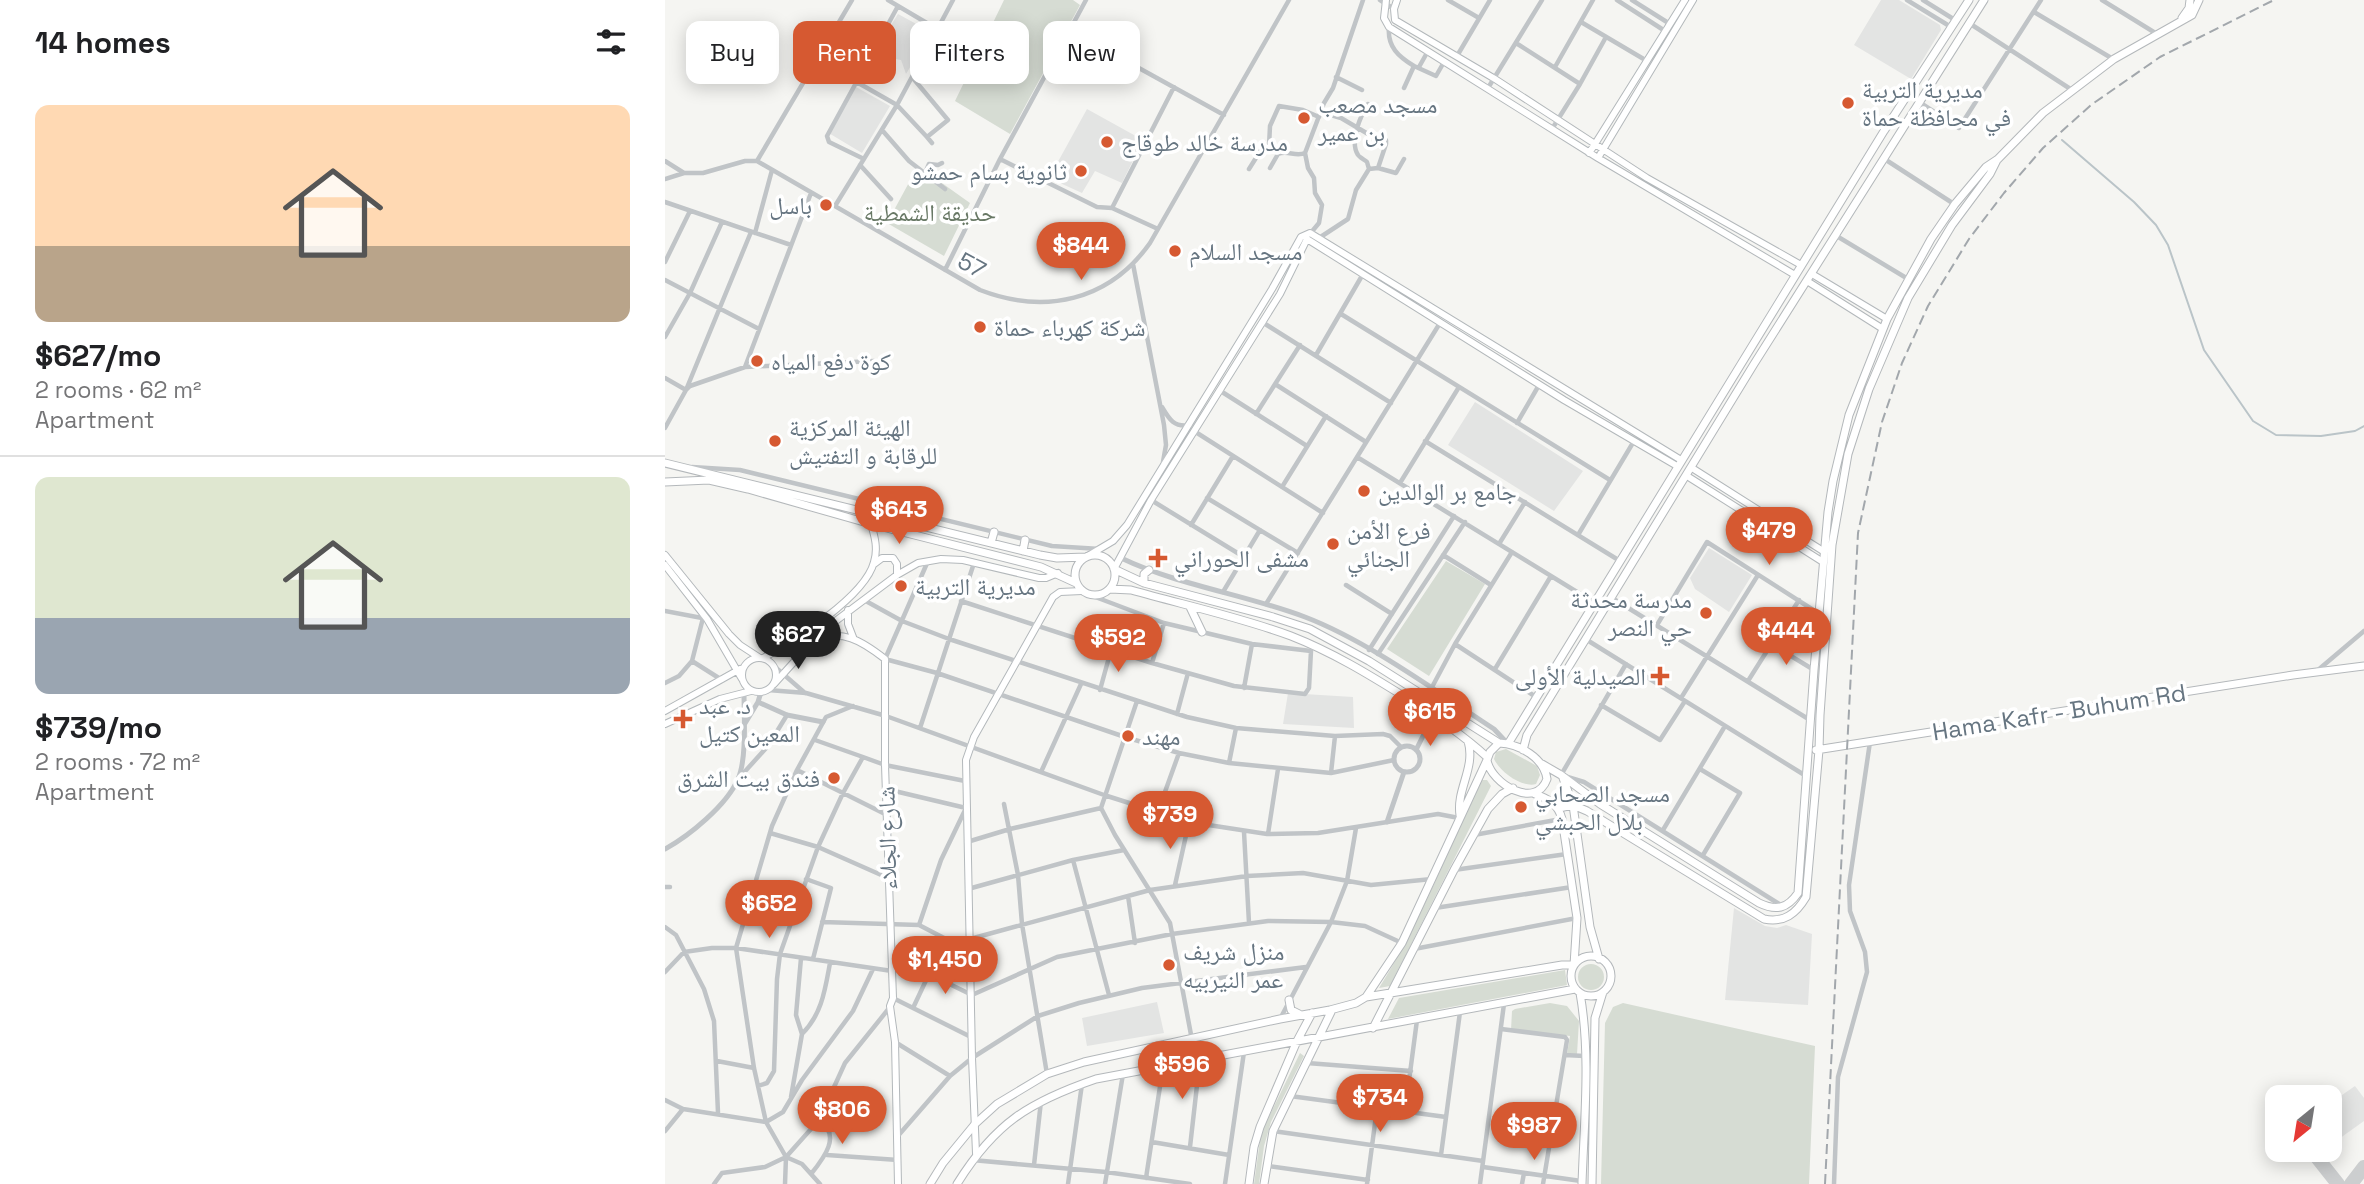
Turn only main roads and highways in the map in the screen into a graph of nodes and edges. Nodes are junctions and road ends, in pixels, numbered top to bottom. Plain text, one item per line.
1 (1397, 0) edge
2 (1685, 0) edge
3 (1693, 0) edge
4 (1969, 0) edge
5 (1984, 0) edge
6 (2190, 0) edge
7 (2199, 0) edge
8 (1384, 1) edge
9 (2179, 21) junction
10 (1595, 144) junction
11 (1603, 150) junction
12 (1589, 153) junction
13 (1598, 158) junction
14 (1997, 159) junction
15 (1308, 236) junction
16 (1801, 265) junction
17 (1795, 275) junction
18 (1809, 277) junction
19 (1887, 319) junction
20 (1883, 329) junction
21 (665, 463) edge
22 (1679, 463) junction
23 (1692, 468) junction
24 (1686, 476) junction
25 (666, 482) edge
26 (1828, 512) junction
27 (1837, 512) junction
28 (871, 524) junction
29 (995, 532) road end
30 (1025, 540) road end
31 (991, 543) junction
32 (1023, 551) junction
33 (1823, 551) junction
34 (665, 555) edge
35 (1086, 557) junction
36 (1823, 562) junction
37 (874, 564) junction
38 (665, 565) edge
39 (1114, 569) junction
40 (1149, 570) road end
41 (1058, 573) junction
42 (897, 575) junction
43 (1076, 583) junction
44 (1144, 583) junction
45 (1110, 589) junction
46 (1086, 593) junction
47 (1190, 607) junction
48 (848, 610) junction
49 (1202, 632) road end
50 (853, 637) junction
51 (1816, 640) junction
52 (1825, 640) junction
53 (813, 641) junction
54 (762, 658) junction
55 (2364, 666) edge
56 (741, 668) junction
57 (767, 689) junction
58 (752, 691) junction
59 (665, 711) edge
60 (665, 724) edge
61 (1466, 737) junction
62 (1504, 743) junction
63 (1523, 750) junction
64 (1808, 750) junction
65 (1819, 750) junction
66 (1487, 759) junction
67 (1542, 764) junction
68 (1561, 775) junction
69 (1513, 788) junction
70 (1535, 794) junction
71 (1573, 805) junction
72 (1559, 808) junction
73 (1459, 817) junction
74 (1599, 959) junction
75 (1574, 965) junction
76 (1577, 991) junction
77 (1393, 992) junction
78 (1603, 992) junction
79 (1366, 997) junction
80 (1289, 1000) road end
81 (1332, 1010) junction
82 (1307, 1014) junction
83 (1373, 1028) junction
84 (1320, 1038) junction
85 (1192, 1040) junction
86 (1297, 1041) junction
87 (1198, 1059) junction
88 (975, 1124) junction
89 (974, 1157) junction
90 (1582, 1182) edge
91 (898, 1184) edge
92 (930, 1184) edge
93 (957, 1184) edge
94 (1249, 1184) edge
95 (1263, 1184) edge
96 (1592, 1184) edge

1 - 10 main road
2 - 10 main road
3 - 11 main road
4 - 16 main road
5 - 18 main road
6 - 9 main road
7 - 9 main road
8 - 12 main road
9 - 14 main road
10 - 11 main road
10 - 12 main road
11 - 13 main road
11 - 16 main road
12 - 13 main road
13 - 17 main road
14 - 19 main road
14 - 27 main road
15 - 22 main road
15 - 22 main road
15 - 35 main road
15 - 39 main road
16 - 17 main road
17 - 22 main road
18 - 19 main road
18 - 20 main road
18 - 23 main road
19 - 20 main road
20 - 26 main road
21 - 31 main road
22 - 62 main road
23 - 24 main road
23 - 33 main road
24 - 36 main road
24 - 63 main road
25 - 28 main road
26 - 27 main road
26 - 33 main road
27 - 52 main road
28 - 37 main road
28 - 41 main road
29 - 31 main road
30 - 32 main road
31 - 32 main road
32 - 35 main road
33 - 36 main road
34 - 54 main road
35 - 39 main road
35 - 43 main road
36 - 51 main road
37 - 42 main road
37 - 54 main road
38 - 56 main road
39 - 44 main road
39 - 45 main road
40 - 44 main road
41 - 42 main road
41 - 43 main road
42 - 48 main road
43 - 46 main road
44 - 62 main road
45 - 46 main road
45 - 47 main road
46 - 88 main road
47 - 49 main road
47 - 61 main road
48 - 50 main road
48 - 53 main road
50 - 53 main road
50 - 91 main road, شارع الجلاء
51 - 52 main road
51 - 64 main road
52 - 65 main road
53 - 57 main road
54 - 56 main road
54 - 57 main road
55 - 65 main road, Hama Kafr - Buhum Rd
56 - 58 main road
56 - 59 main road
57 - 58 main road
58 - 60 main road
61 - 66 main road
61 - 73 main road
62 - 63 main road
62 - 66 main road
63 - 67 main road
64 - 65 main road, Hama Kafr - Buhum Rd
64 - 68 main road
65 - 71 main road
66 - 69 main road
66 - 73 main road
67 - 68 main road
67 - 70 main road
68 - 71 main road
69 - 70 main road
69 - 77 main road
70 - 72 main road
71 - 72 main road
71 - 74 main road
72 - 75 main road
73 - 79 main road
74 - 75 main road
74 - 78 main road
75 - 76 main road
75 - 77 main road
76 - 78 main road
76 - 83 main road
76 - 90 main road
77 - 79 main road
77 - 83 main road
78 - 96 main road
79 - 81 main road
80 - 82 main road
81 - 82 main road
81 - 84 main road
82 - 85 main road
82 - 86 main road
83 - 84 main road
84 - 86 main road
84 - 95 main road
85 - 87 main road
85 - 88 main road
86 - 87 main road
86 - 94 main road
87 - 89 main road
88 - 89 main road
88 - 92 main road
89 - 93 main road

